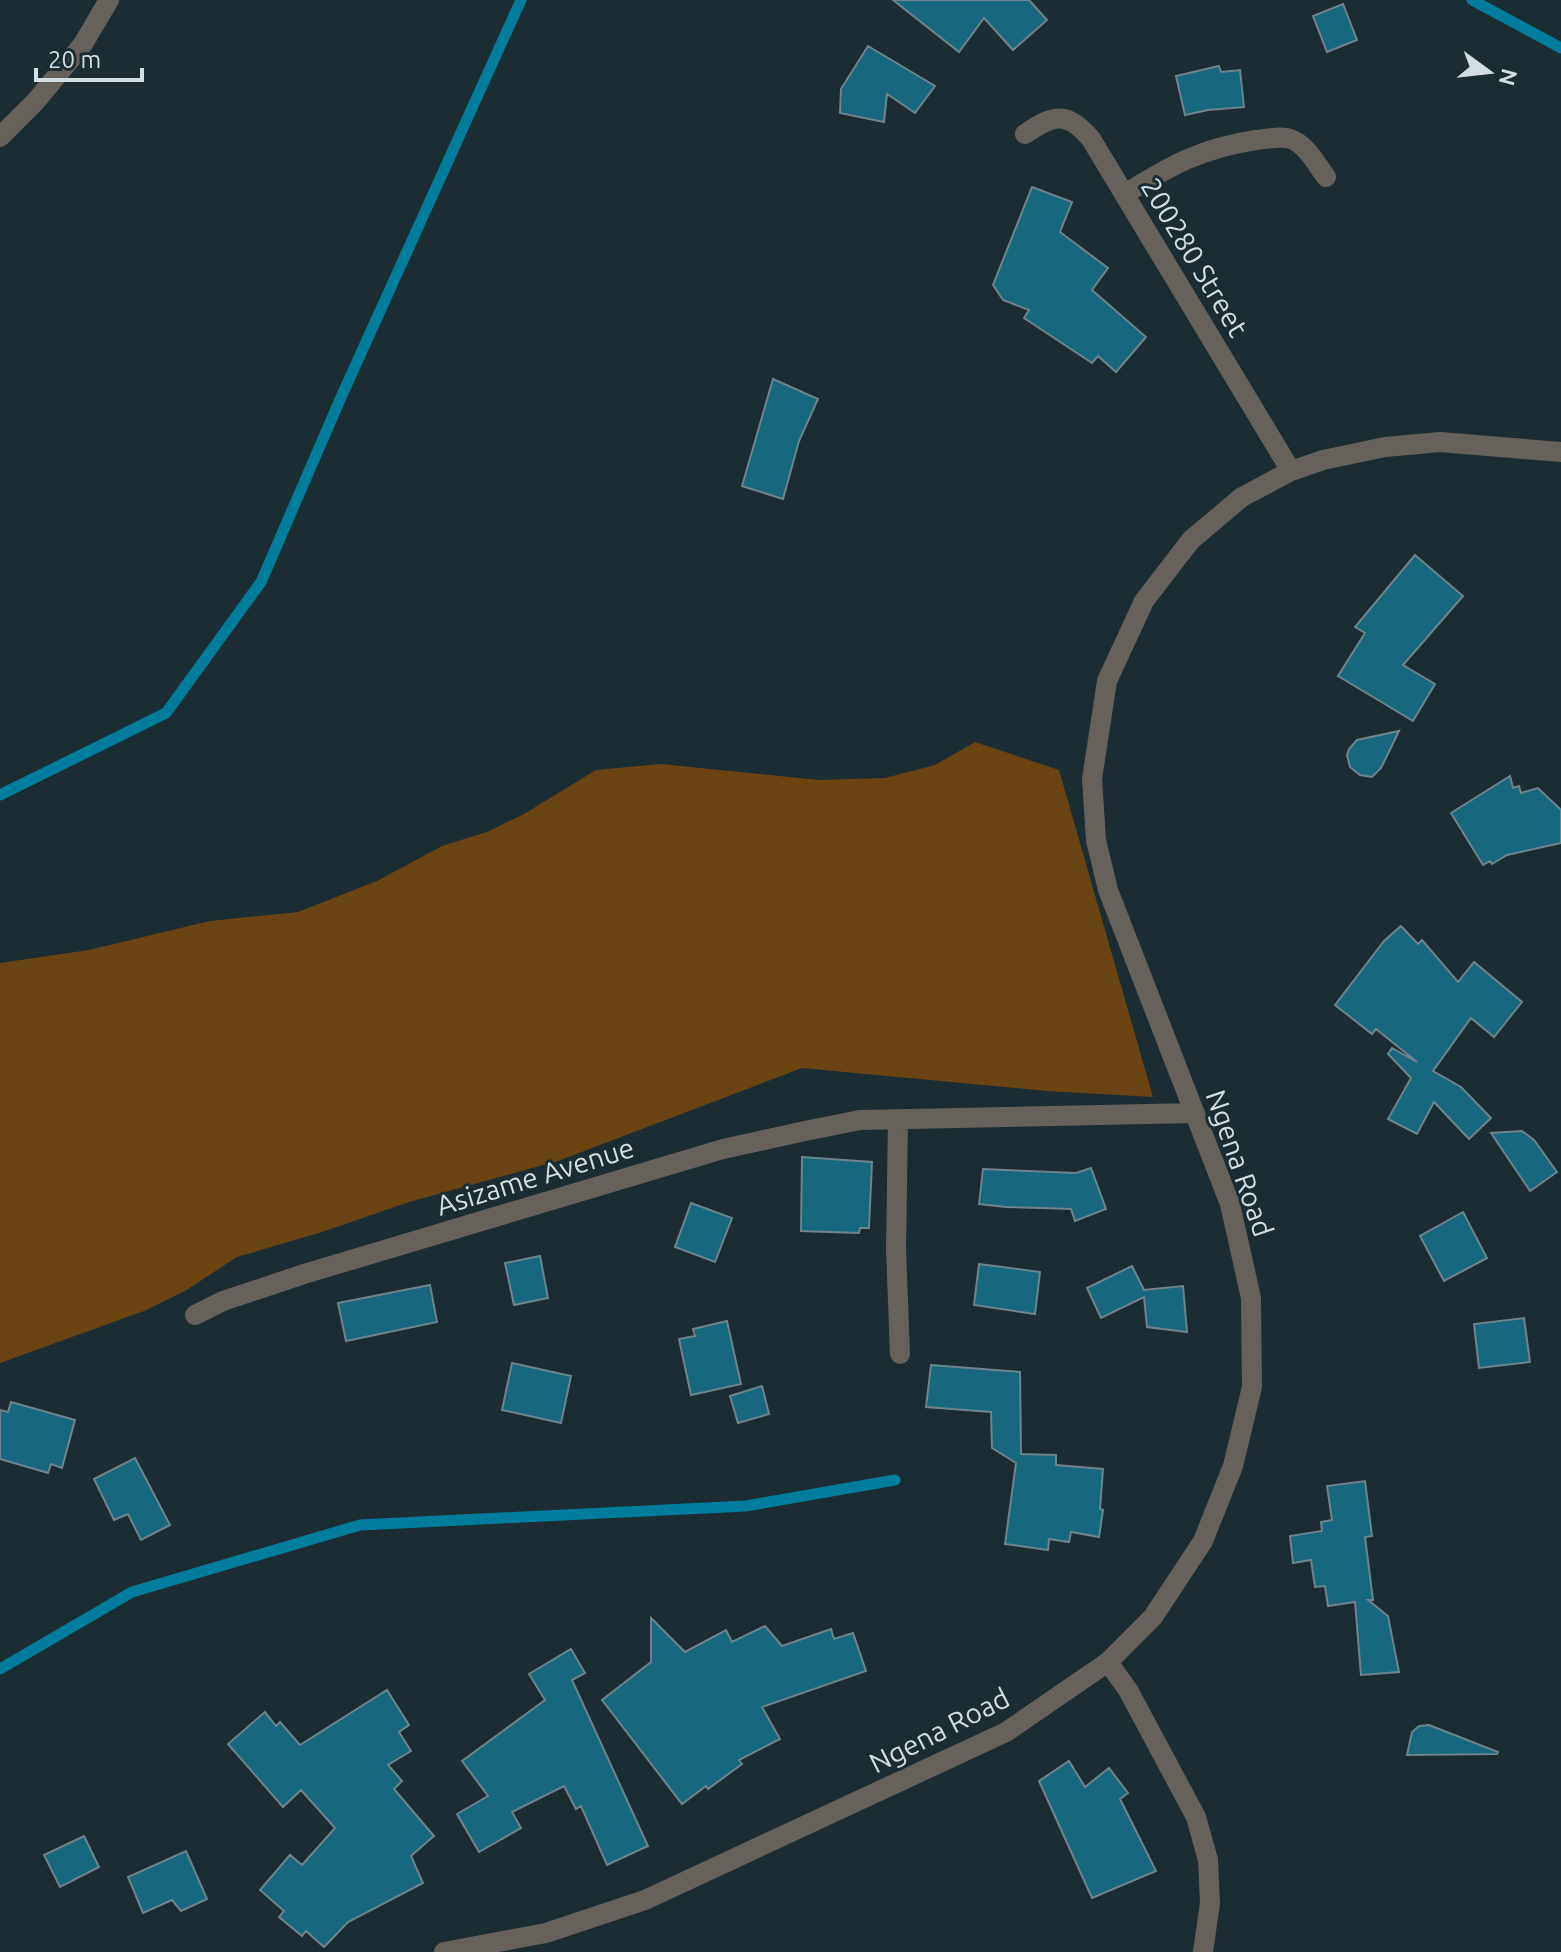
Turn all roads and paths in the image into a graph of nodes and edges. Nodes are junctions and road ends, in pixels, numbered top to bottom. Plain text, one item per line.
1 (109, 0) edge
2 (1025, 134) dead end
3 (0, 137) edge
4 (1326, 177) dead end
5 (1125, 194) junction
6 (1561, 452) edge
7 (1291, 471) junction
8 (1195, 1113) junction
9 (898, 1120) junction
10 (195, 1315) dead end
11 (900, 1354) dead end
12 (1108, 1662) junction
13 (444, 1952) edge
14 (1203, 1952) edge

1 - 3 street
2 - 5 street, 200280 Street
4 - 5 street
5 - 7 street, 200280 Street
6 - 7 street, Ngena Road
7 - 8 street, Ngena Road
8 - 9 street, Asizame Avenue
8 - 12 street, Ngena Road
9 - 10 street, Asizame Avenue
9 - 11 street
12 - 13 street, Ngena Road
12 - 14 street

